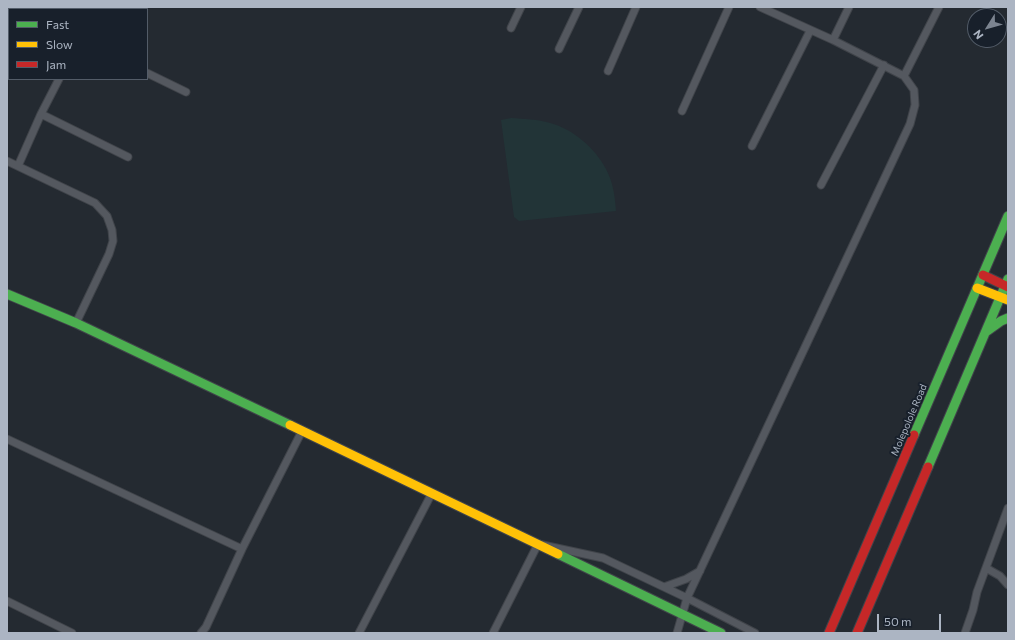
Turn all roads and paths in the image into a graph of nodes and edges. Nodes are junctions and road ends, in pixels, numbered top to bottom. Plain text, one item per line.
1 (521, 7) edge
2 (579, 7) edge
3 (636, 7) edge
4 (729, 7) edge
5 (760, 7) edge
6 (849, 7) edge
7 (939, 7) edge
8 (511, 28) dead end
9 (810, 31) junction
10 (833, 40) junction
11 (559, 49) dead end
12 (884, 65) junction
13 (608, 71) dead end
14 (148, 73) edge
15 (904, 76) junction
16 (58, 80) edge
17 (186, 92) dead end
18 (682, 110) dead end
19 (41, 114) junction
20 (752, 146) dead end
21 (128, 157) dead end
22 (7, 161) edge
23 (18, 166) junction
24 (821, 185) dead end
25 (1008, 216) edge
26 (983, 275) junction
27 (1007, 284) edge
28 (977, 288) junction
29 (7, 294) edge
30 (1005, 298) edge
31 (1008, 318) edge
32 (76, 323) junction
33 (985, 332) junction
34 (302, 431) junction
35 (7, 439) edge
36 (432, 493) junction
37 (1008, 508) edge
38 (538, 544) junction
39 (242, 549) junction
40 (986, 568) junction
41 (700, 571) junction
42 (1008, 585) edge
43 (664, 587) junction
44 (687, 598) junction
45 (7, 601) edge
46 (682, 614) junction
47 (835, 620) junction
48 (72, 633) edge
49 (201, 633) edge
50 (359, 633) edge
51 (493, 633) edge
52 (677, 633) edge
53 (721, 633) edge
54 (754, 633) edge
55 (821, 633) edge
56 (829, 633) edge
57 (857, 633) edge
58 (965, 633) edge

1 - 8 street
2 - 11 street
3 - 13 street
4 - 18 street
5 - 9 street
6 - 10 street
7 - 15 street
9 - 10 street
9 - 20 street
10 - 12 street
12 - 15 street
12 - 24 street
14 - 17 street
15 - 41 street
16 - 19 street
19 - 21 street
19 - 23 street
22 - 23 street
23 - 32 street
25 - 26 main road, Molepolole Road
26 - 27 main road
26 - 28 main road, Molepolole Road
27 - 30 main road
28 - 30 main road
28 - 47 main road, Molepolole Road
29 - 32 main road
30 - 33 main road
31 - 33 main road
32 - 34 main road
33 - 57 main road
34 - 36 main road
34 - 39 street
35 - 39 street
36 - 38 main road
36 - 50 street
37 - 40 street
38 - 43 street
38 - 46 main road
38 - 51 street
39 - 49 street
40 - 42 street
40 - 58 street
41 - 43 street
41 - 44 street
43 - 44 street
44 - 46 street
44 - 54 street
45 - 48 street
46 - 52 street
46 - 53 main road
47 - 55 main road
47 - 56 main road, Molepolole Road

